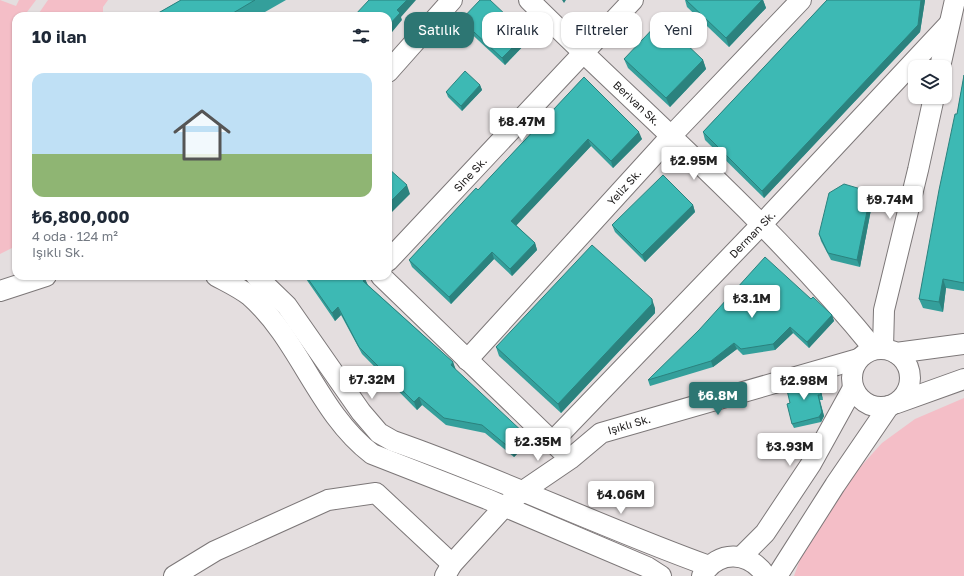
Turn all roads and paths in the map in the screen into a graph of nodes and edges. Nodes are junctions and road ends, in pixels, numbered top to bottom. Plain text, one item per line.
1 (452, 0) edge
2 (528, 0) edge
3 (633, 0) edge
4 (800, 0) edge
5 (955, 0) edge
6 (950, 24) junction
7 (583, 54) junction
8 (942, 60) edge
9 (392, 68) edge
10 (932, 104) edge
11 (672, 135) junction
12 (761, 225) junction
13 (392, 258) edge
14 (12, 280) edge
15 (33, 280) edge
16 (223, 280) edge
17 (260, 280) edge
18 (385, 280) edge
19 (0, 290) edge
20 (964, 344) edge
21 (878, 352) junction
22 (467, 360) junction
23 (964, 378) edge
24 (853, 388) junction
25 (893, 404) junction
26 (552, 442) junction
27 (570, 459) junction
28 (523, 491) junction
29 (504, 507) junction
30 (741, 557) junction
31 (448, 570) edge
32 (706, 571) edge
33 (174, 576) edge
34 (662, 576) edge
35 (766, 576) edge
36 (776, 576) edge

1 - 9 street
2 - 7 street, Berivan Sk.
3 - 7 street, Sine Sk.
4 - 11 street, Yeliz Sk.
5 - 6 street
6 - 8 street
6 - 12 street, Derman Sk.
7 - 11 street, Berivan Sk.
7 - 13 street, Sine Sk.
10 - 21 street
11 - 12 street, Berivan Sk.
11 - 22 street, Yeliz Sk.
12 - 21 street, Berivan Sk.
12 - 26 street, Derman Sk.
14 - 19 street
15 - 19 street
16 - 29 street
17 - 28 street
18 - 22 street
20 - 21 street, Işıklı Sk.
21 - 24 street
21 - 25 street
21 - 27 street, Işıklı Sk.
22 - 26 street
23 - 25 street
24 - 25 street
24 - 30 street
25 - 36 street
26 - 27 street
27 - 28 street, Işıklı Sk.
28 - 29 street, Işıklı Sk.
28 - 32 street
29 - 31 street, Işıklı Sk.
29 - 34 street
30 - 32 street
30 - 35 street
31 - 33 street

